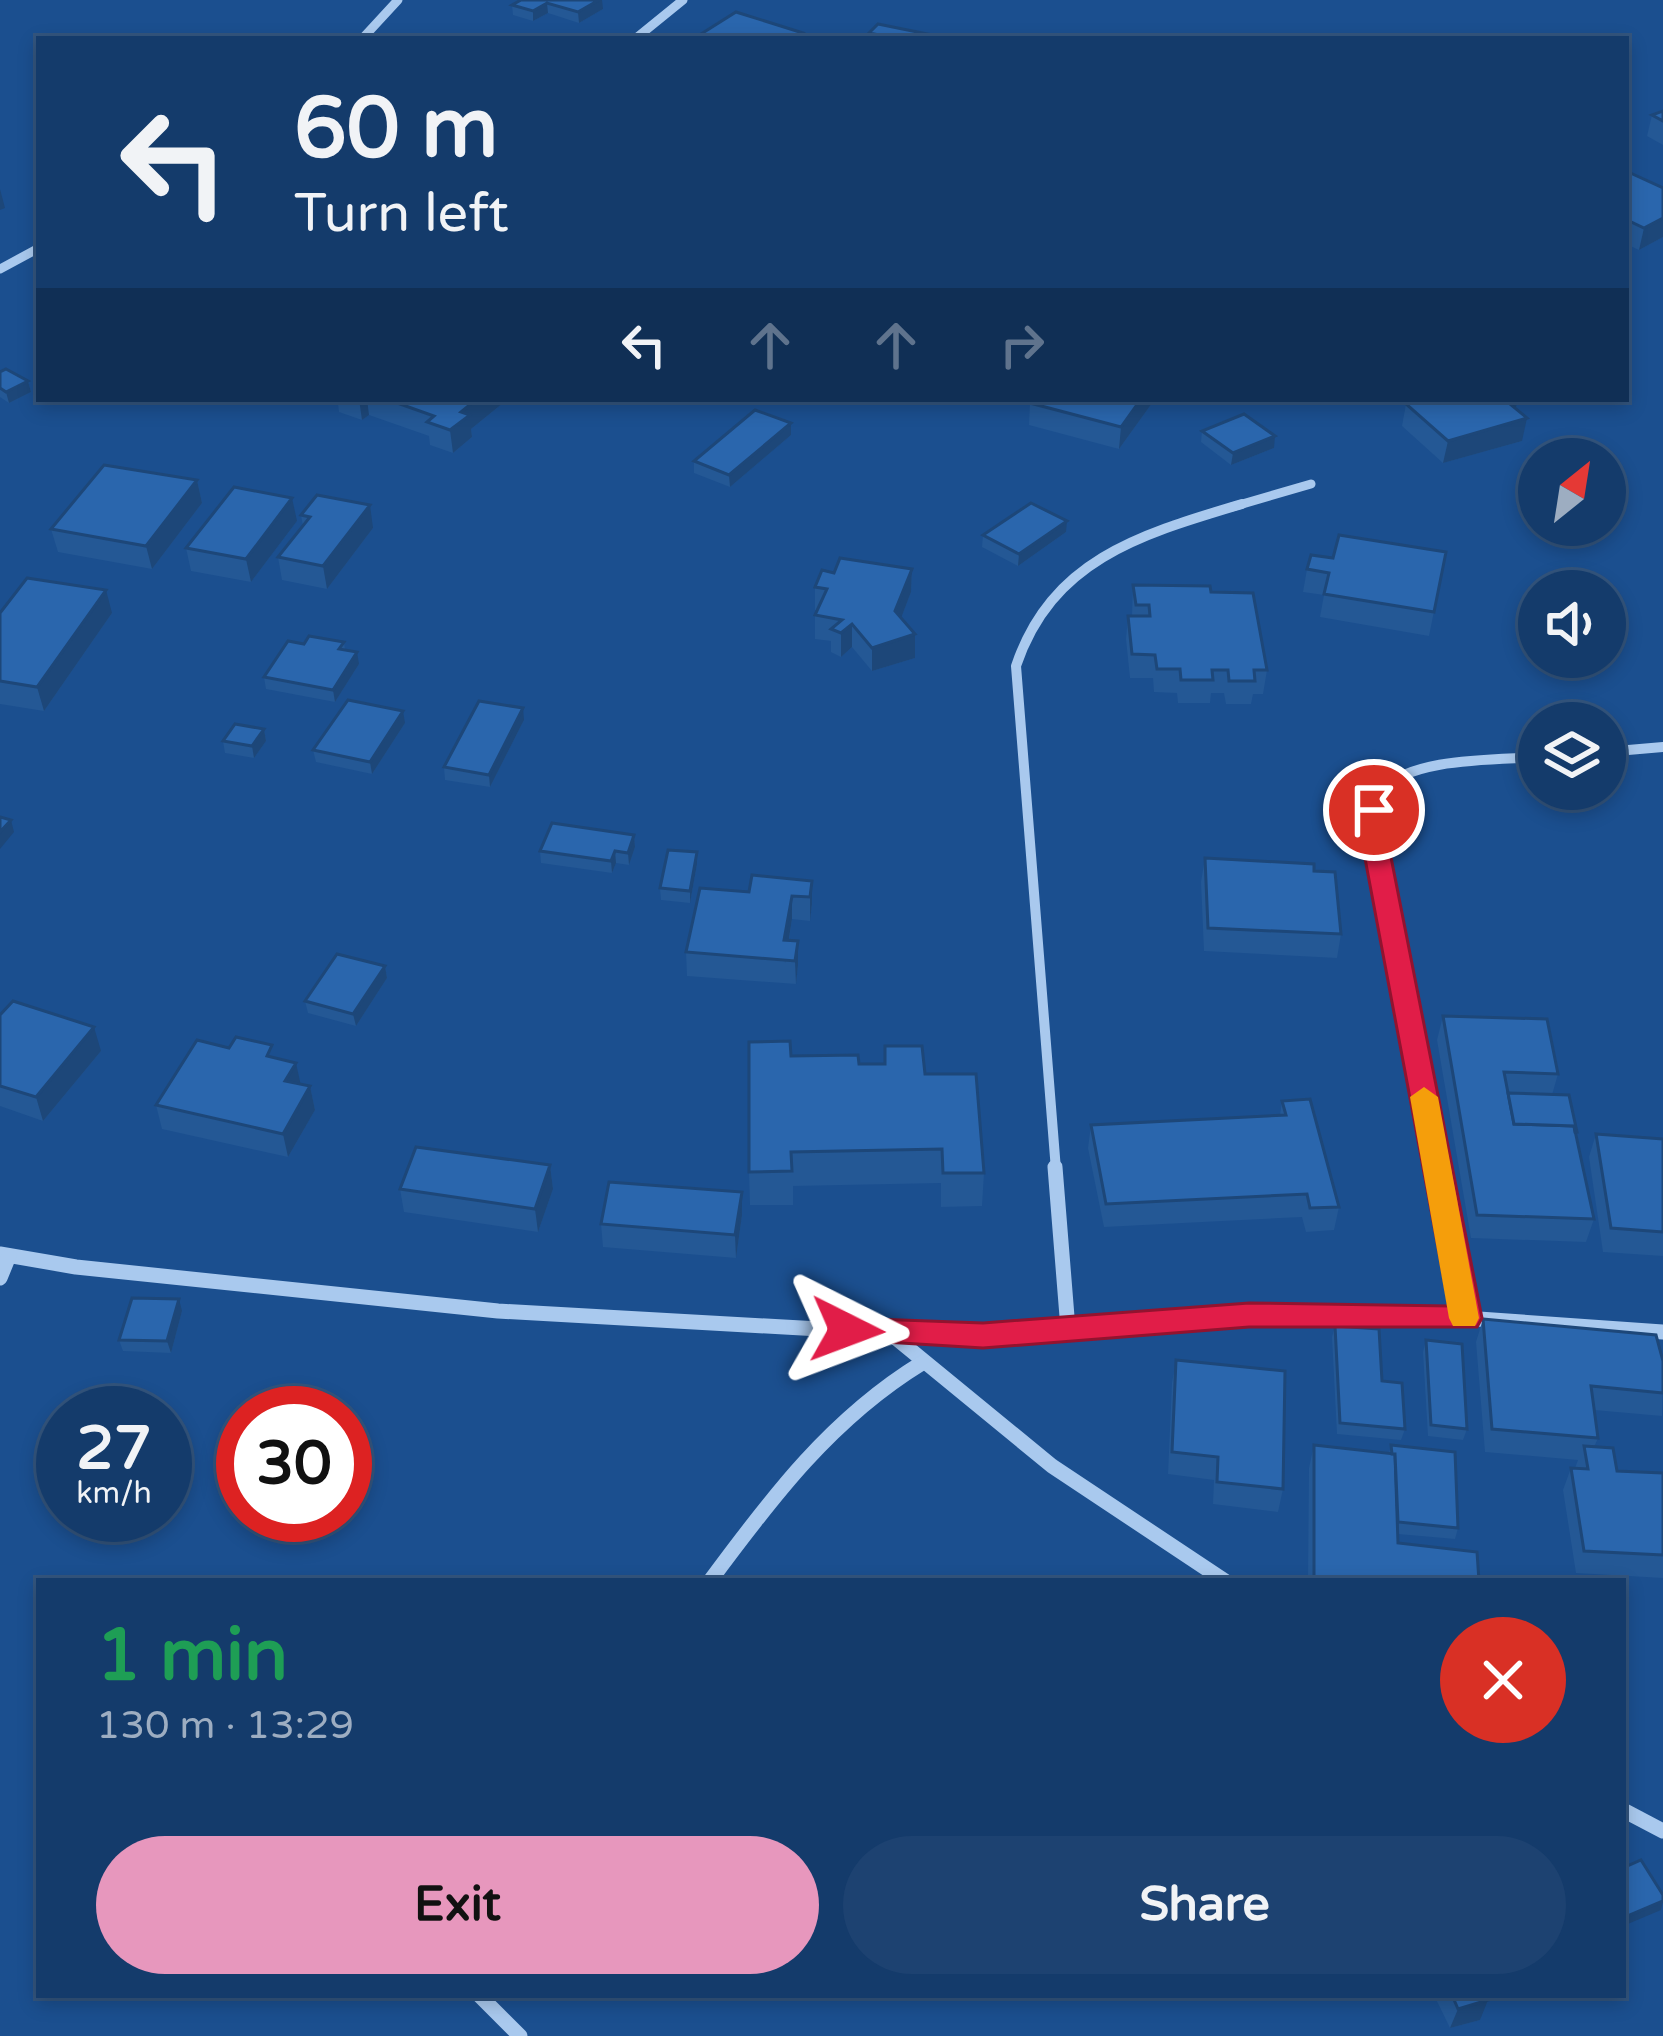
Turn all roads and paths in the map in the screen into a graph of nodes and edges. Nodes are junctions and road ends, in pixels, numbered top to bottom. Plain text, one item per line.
1 (398, 0) edge
2 (683, 0) edge
3 (365, 36) edge
4 (638, 36) edge
5 (36, 250) edge
6 (0, 269) edge
7 (1311, 484) dead end
8 (1663, 747) edge
9 (1626, 750) edge
10 (1518, 759) edge
11 (4, 1255) edge
12 (0, 1278) edge
13 (1467, 1318) junction
14 (1068, 1329) junction
15 (1663, 1332) edge
16 (890, 1333) junction
17 (922, 1363) junction
18 (712, 1578) edge
19 (1220, 1578) edge
20 (1626, 1812) edge
21 (1663, 1831) edge
22 (481, 1998) edge
23 (520, 2036) edge

1 - 3 street
2 - 4 street
5 - 6 street
7 - 14 street
8 - 9 street
10 - 13 street
11 - 12 street
11 - 16 street
13 - 14 street
13 - 15 street
14 - 16 street
16 - 17 street
17 - 18 street
17 - 19 street
20 - 21 street
22 - 23 street

